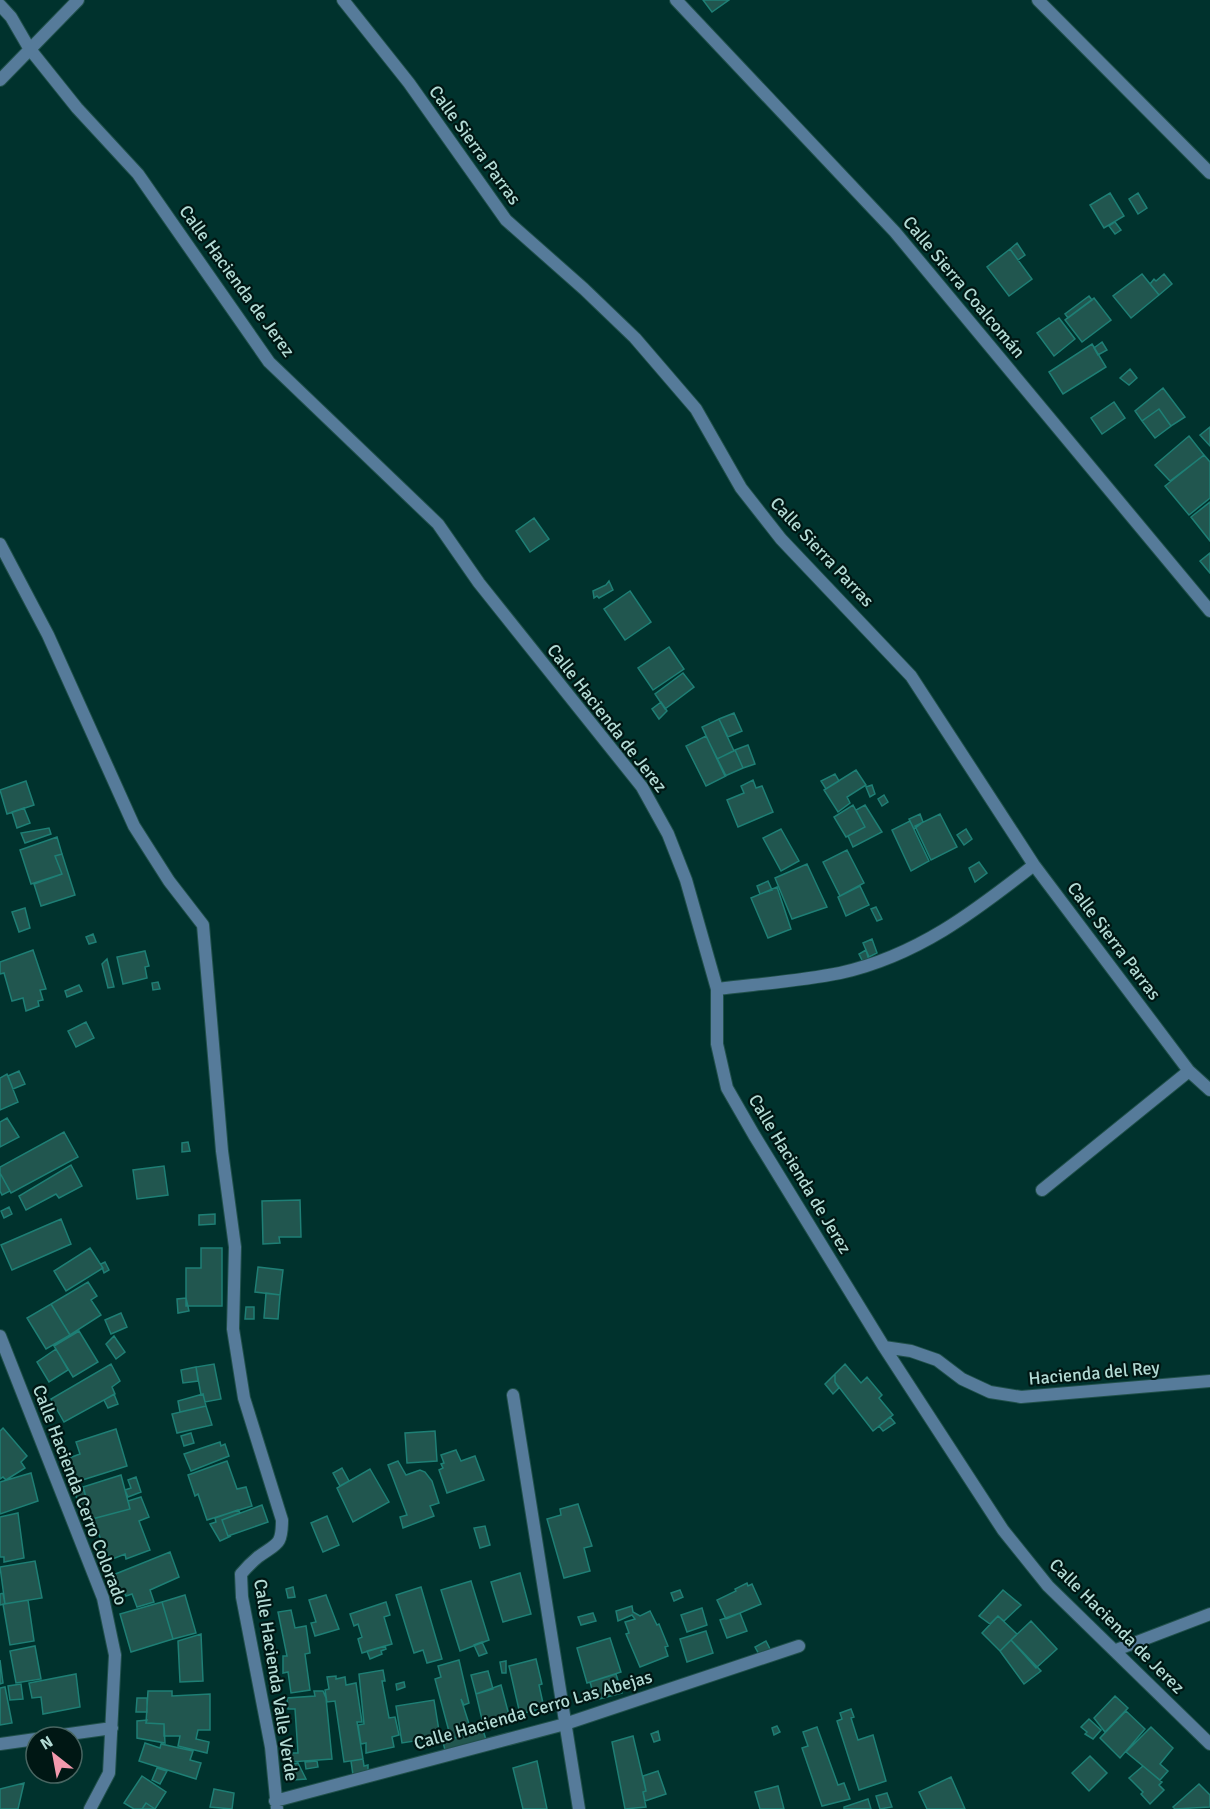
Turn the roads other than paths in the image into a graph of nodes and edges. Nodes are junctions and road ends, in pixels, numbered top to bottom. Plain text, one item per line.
1 (78, 0) edge
2 (343, 0) edge
3 (676, 0) edge
4 (1038, 0) edge
5 (0, 5) edge
6 (29, 48) junction
7 (0, 80) edge
8 (1210, 173) edge
9 (0, 544) edge
10 (1210, 611) edge
11 (1034, 865) junction
12 (717, 989) junction
13 (1189, 1071) junction
14 (1210, 1090) edge
15 (1042, 1190) dead end
16 (0, 1336) edge
17 (884, 1347) junction
18 (1210, 1381) edge
19 (513, 1395) dead end
20 (1210, 1614) edge
21 (799, 1646) dead end
22 (1116, 1650) junction
23 (565, 1724) junction
24 (112, 1728) junction
25 (84, 1732) edge
26 (24, 1741) edge
27 (0, 1744) edge
28 (1210, 1744) edge
29 (276, 1805) edge
30 (90, 1809) edge
31 (579, 1809) edge

1 - 6 street
2 - 11 street, Calle Sierra Parras
3 - 10 street, Calle Sierra Coalcomán
4 - 8 street
5 - 6 street, Calle Hacienda de Jerez
6 - 7 street
6 - 12 street, Calle Hacienda de Jerez
9 - 29 street, Calle Hacienda Valle Verde
11 - 12 street
11 - 13 street, Calle Sierra Parras
12 - 17 street, Calle Hacienda de Jerez
13 - 14 street, Calle Sierra Parras
13 - 15 street
16 - 24 street, Calle Hacienda Cerro Colorado
17 - 18 street, Hacienda del Rey
17 - 22 street, Calle Hacienda de Jerez
19 - 23 street
20 - 22 street
21 - 23 street, Calle Hacienda Cerro Las Abejas
22 - 28 street, Calle Hacienda de Jerez
23 - 29 street, Calle Hacienda Cerro Las Abejas
23 - 31 street
24 - 25 street
24 - 30 street, Calle Hacienda Cerro Colorado
26 - 27 street

